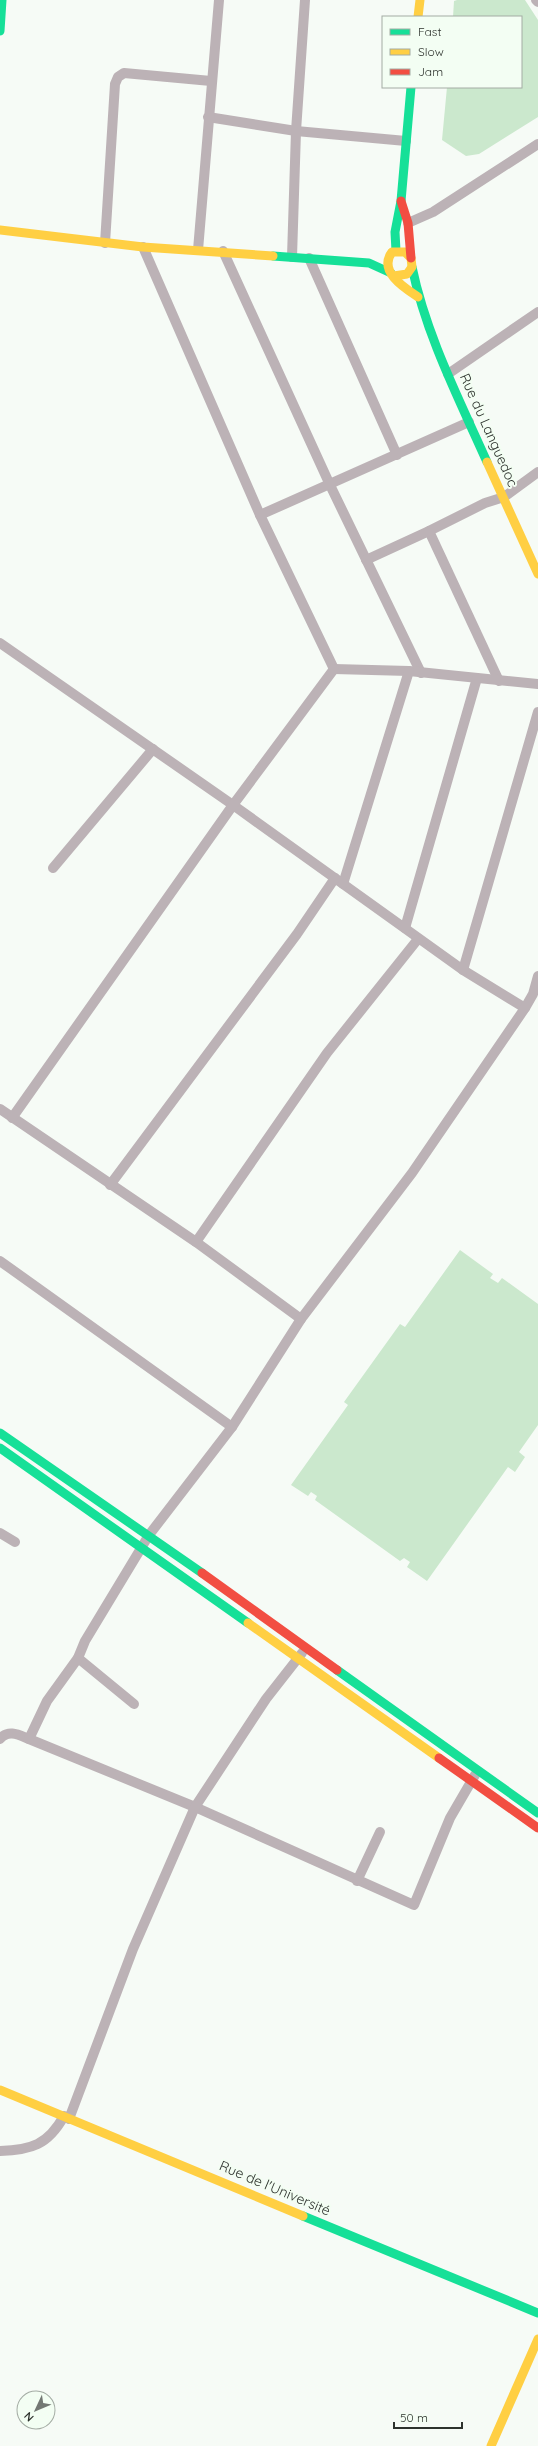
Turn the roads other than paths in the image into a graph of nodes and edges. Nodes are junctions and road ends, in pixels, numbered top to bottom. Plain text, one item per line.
1 (2, 0) edge
2 (219, 0) edge
3 (305, 0) edge
4 (420, 0) edge
5 (418, 16) edge
6 (0, 31) edge
7 (211, 81) junction
8 (411, 88) edge
9 (208, 117) junction
10 (296, 131) junction
11 (406, 141) junction
12 (538, 144) edge
13 (401, 201) junction
14 (408, 223) junction
15 (0, 230) edge
16 (105, 243) junction
17 (143, 247) junction
18 (198, 250) junction
19 (223, 251) junction
20 (392, 253) junction
21 (292, 257) junction
22 (309, 258) junction
23 (369, 263) junction
24 (411, 263) junction
25 (392, 275) junction
26 (418, 297) junction
27 (538, 312) edge
28 (448, 374) junction
29 (469, 422) junction
30 (397, 455) junction
31 (538, 472) edge
32 (330, 485) junction
33 (504, 497) junction
34 (260, 515) junction
35 (429, 532) junction
36 (535, 558) edge
37 (366, 560) junction
38 (538, 574) edge
39 (0, 643) edge
40 (334, 669) junction
41 (409, 671) junction
42 (421, 673) junction
43 (477, 678) junction
44 (499, 681) junction
45 (538, 684) edge
46 (538, 712) edge
47 (153, 749) junction
48 (233, 805) junction
49 (53, 868) dead end
50 (335, 878) junction
51 (344, 884) junction
52 (405, 928) junction
53 (418, 938) junction
54 (463, 970) junction
55 (538, 976) edge
56 (536, 992) edge
57 (525, 1008) junction
58 (0, 1109) edge
59 (12, 1118) junction
60 (110, 1185) junction
61 (196, 1242) junction
62 (0, 1261) edge
63 (301, 1319) junction
64 (232, 1427) junction
65 (0, 1433) edge
66 (0, 1448) edge
67 (0, 1533) edge
68 (148, 1535) junction
69 (15, 1542) dead end
70 (141, 1547) junction
71 (306, 1648) junction
72 (78, 1658) junction
73 (298, 1658) junction
74 (134, 1704) dead end
75 (0, 1739) edge
76 (29, 1739) junction
77 (478, 1770) junction
78 (471, 1780) junction
79 (195, 1807) junction
80 (538, 1813) edge
81 (538, 1828) edge
82 (380, 1832) dead end
83 (356, 1881) junction
84 (0, 2090) edge
85 (66, 2117) junction
86 (0, 2151) edge
87 (538, 2313) edge
88 (538, 2338) edge
89 (491, 2446) edge

1 - 6 street
2 - 7 street
3 - 10 street
4 - 5 street
7 - 9 street
7 - 16 street
8 - 11 street
9 - 10 street
9 - 18 street
10 - 11 street
10 - 21 street
11 - 13 street
12 - 14 street
13 - 14 street, Rue du Languedoc
13 - 20 street
14 - 24 street, Rue du Languedoc
15 - 16 street
16 - 17 street
17 - 18 street
17 - 34 street
18 - 19 street
19 - 21 street
19 - 32 street
20 - 23 street
20 - 24 street
20 - 25 street
21 - 22 street
22 - 23 street
22 - 30 street
23 - 25 street
24 - 25 street
24 - 26 street, Rue du Languedoc
25 - 26 street
26 - 28 street, Rue du Languedoc
27 - 28 street
28 - 29 street, Rue du Languedoc
29 - 30 street
29 - 33 street, Rue du Languedoc
30 - 32 street
31 - 33 street
32 - 34 street
32 - 37 street
33 - 35 street
33 - 36 street, Rue du Languedoc
34 - 40 street
35 - 37 street
35 - 44 street
36 - 38 street, Rue du Languedoc
37 - 42 street
39 - 47 street
40 - 41 street
40 - 48 street
41 - 42 street
41 - 51 street
42 - 43 street
43 - 44 street
43 - 52 street
44 - 45 street
46 - 54 street
47 - 48 street
47 - 49 street
48 - 50 street
48 - 59 street
50 - 51 street
50 - 60 street
51 - 52 street
52 - 53 street
53 - 54 street
53 - 61 street
54 - 57 street
55 - 56 street
56 - 57 street
57 - 63 street
58 - 59 street
59 - 60 street
60 - 61 street
61 - 63 street
62 - 64 street
63 - 64 street
64 - 68 street
65 - 68 street
66 - 70 street
67 - 69 street
68 - 70 street
68 - 71 street
70 - 72 street
70 - 73 street
71 - 73 street
71 - 77 street
72 - 74 street
72 - 76 street
73 - 78 street
73 - 79 street
75 - 76 street
76 - 79 street
77 - 78 street
77 - 80 street
78 - 81 street
78 - 83 street
79 - 83 street
79 - 85 street
82 - 83 street
84 - 85 street, Rue de l'Université
85 - 86 street
85 - 87 street, Rue de l'Université
88 - 89 street

